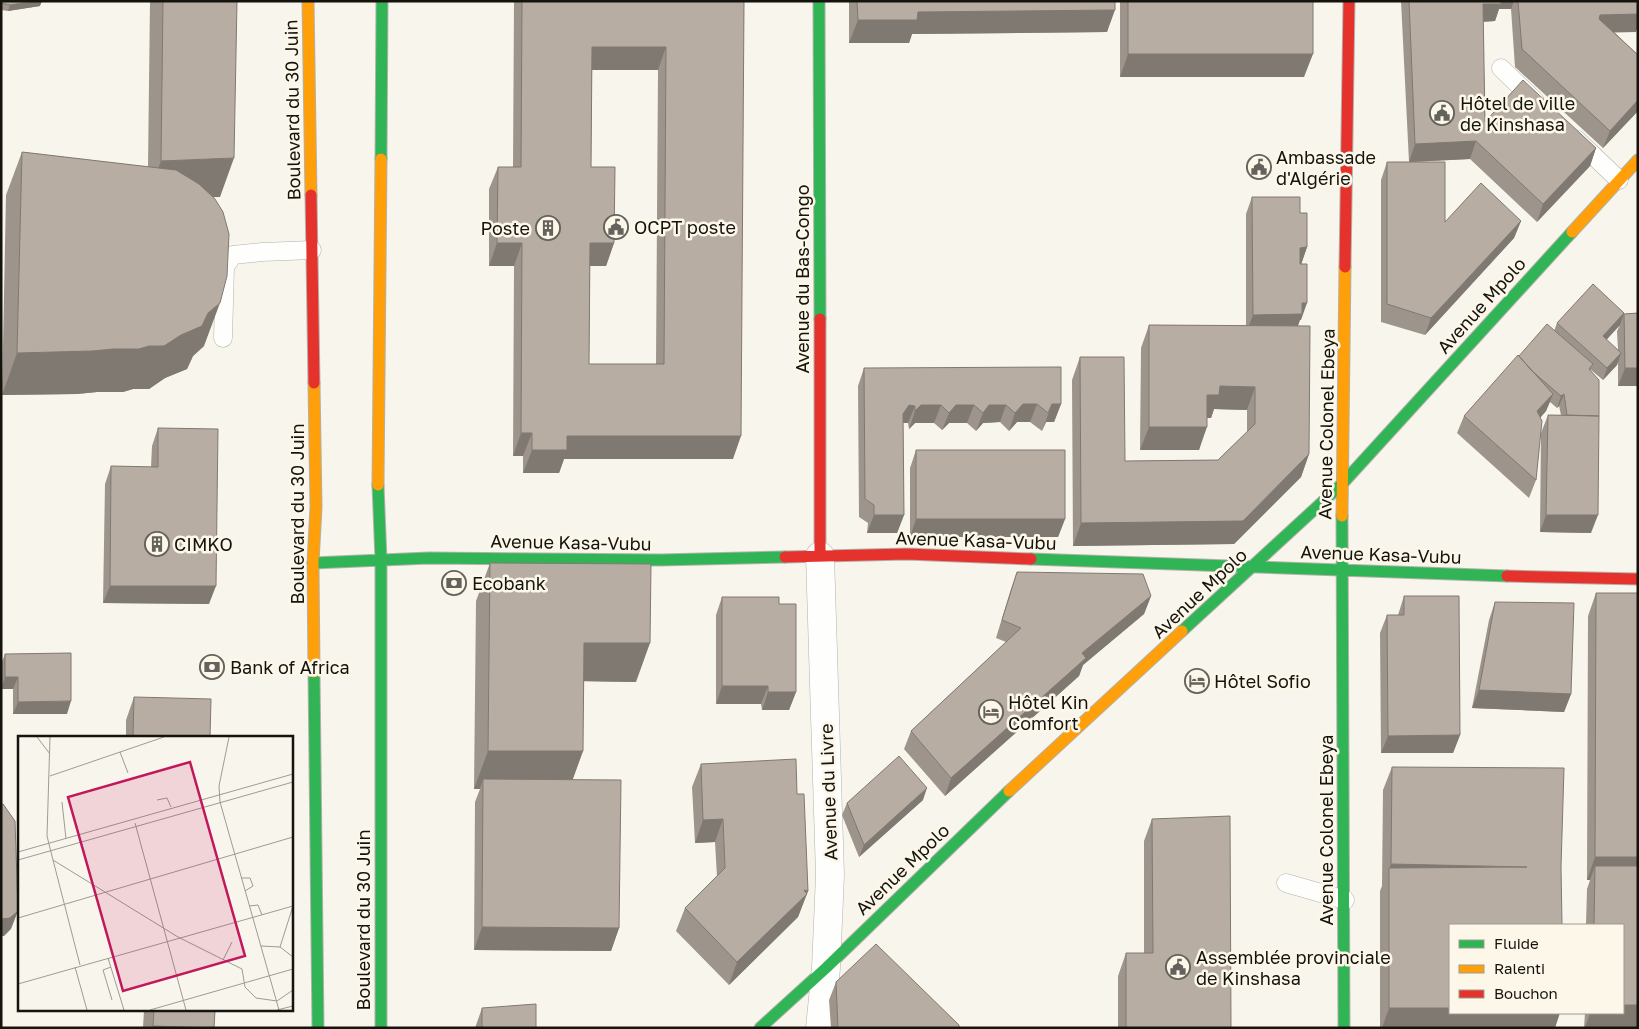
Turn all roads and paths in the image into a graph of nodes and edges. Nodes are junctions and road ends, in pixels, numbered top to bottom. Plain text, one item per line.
1 (308, 1) edge
2 (382, 1) edge
3 (819, 1) edge
4 (1349, 1) edge
5 (1501, 68) dead end
6 (1550, 114) edge
7 (1564, 127) edge
8 (1638, 160) edge
9 (1619, 180) junction
10 (312, 250) junction
11 (222, 338) edge
12 (1342, 484) junction
13 (820, 556) junction
14 (381, 560) junction
15 (313, 562) junction
16 (1253, 567) junction
17 (1343, 570) junction
18 (1638, 579) edge
19 (1286, 883) dead end
20 (1344, 900) junction
21 (826, 968) junction
22 (318, 1028) edge
23 (381, 1028) edge
24 (760, 1028) edge
25 (820, 1028) edge
26 (1344, 1028) edge

1 - 10 main road, Boulevard du 30 Juin
2 - 14 main road, Boulevard du 30 Juin
3 - 13 main road, Avenue du Bas-Congo
4 - 12 main road, Avenue Colonel Ebeya
5 - 6 lane
7 - 9 lane
8 - 9 main road, Avenue Mpolo
9 - 12 main road, Avenue Mpolo
10 - 11 lane
10 - 15 main road, Boulevard du 30 Juin
12 - 16 main road, Avenue Mpolo
12 - 17 main road, Avenue Colonel Ebeya
13 - 14 main road, Avenue Kasa-Vubu
13 - 16 main road, Avenue Kasa-Vubu
13 - 21 street, Avenue du Livre
14 - 15 main road, Avenue Kasa-Vubu
14 - 23 main road, Boulevard du 30 Juin
15 - 22 main road, Boulevard du 30 Juin
16 - 17 main road, Avenue Kasa-Vubu
16 - 21 main road, Avenue Mpolo
17 - 18 main road, Avenue Kasa-Vubu
17 - 20 main road, Avenue Colonel Ebeya
19 - 20 lane
20 - 26 main road, Avenue Colonel Ebeya
21 - 24 main road, Avenue Mpolo
21 - 25 street, Avenue du Livre

